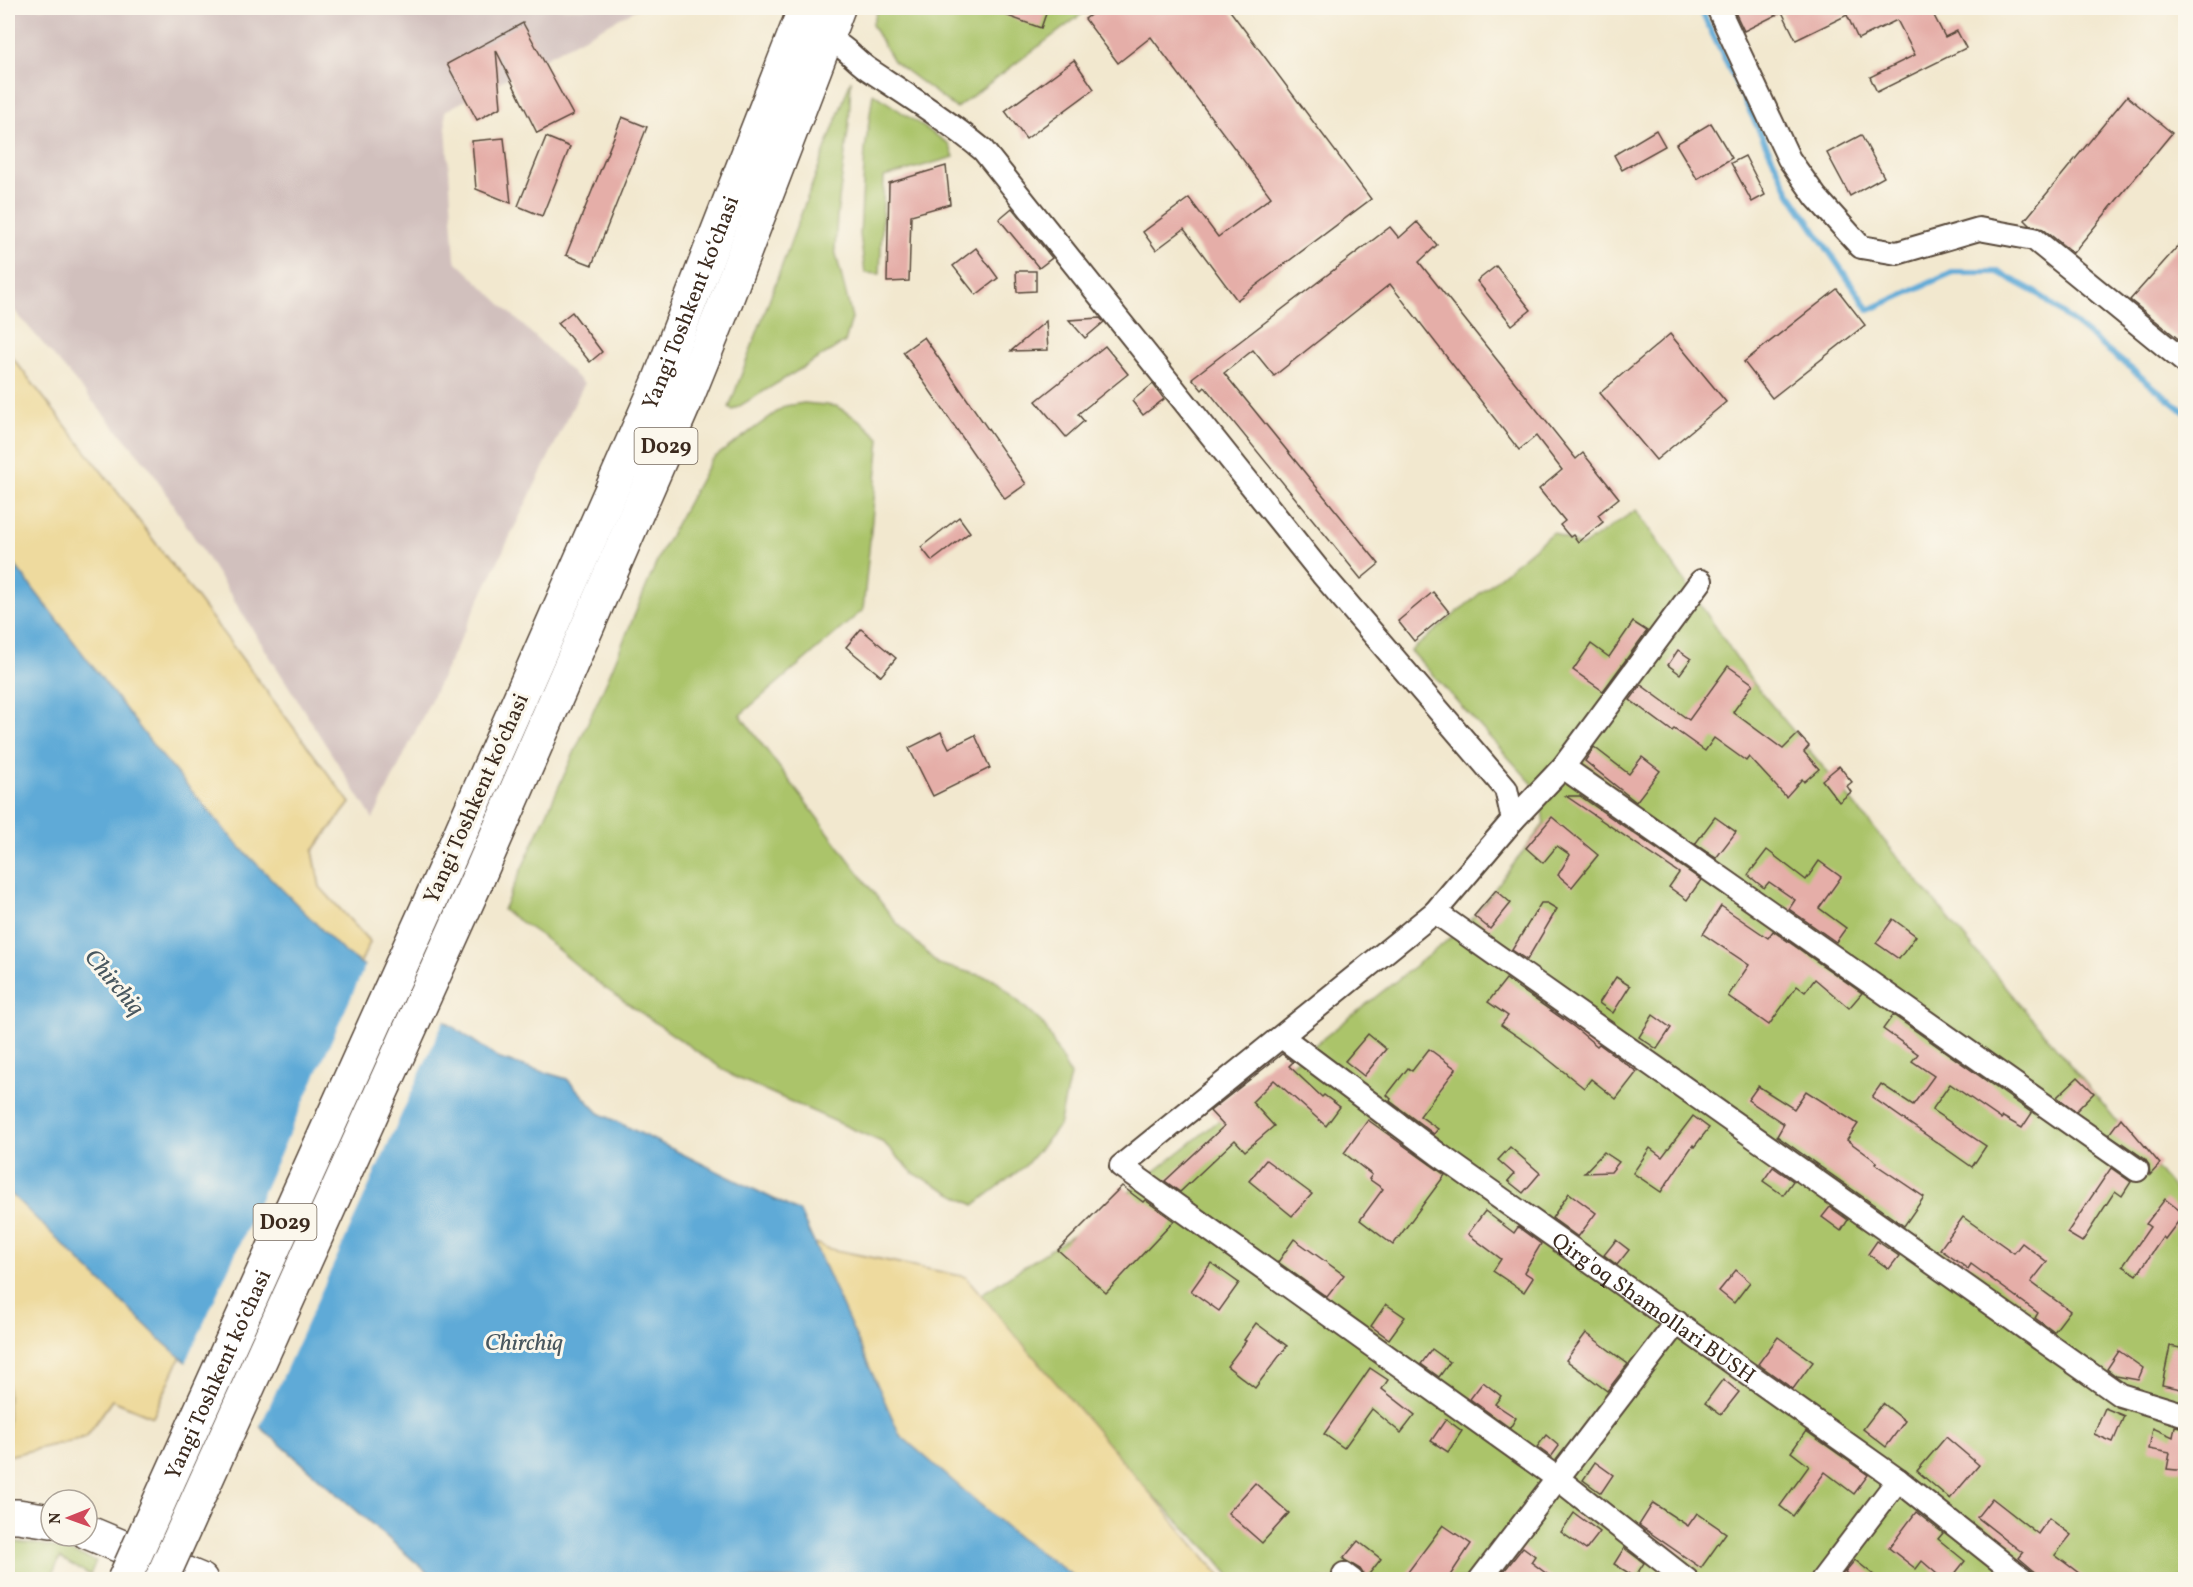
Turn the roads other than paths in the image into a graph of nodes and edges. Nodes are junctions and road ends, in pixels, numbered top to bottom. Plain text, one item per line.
1 (805, 8) edge
2 (838, 8) edge
3 (1718, 8) edge
4 (826, 39) junction
5 (2186, 363) edge
6 (1701, 581) dead end
7 (1563, 766) junction
8 (1513, 820) junction
9 (1435, 912) junction
10 (1282, 1037) junction
11 (2137, 1170) dead end
12 (1677, 1322) junction
13 (2186, 1415) edge
14 (1557, 1478) junction
15 (1898, 1480) junction
16 (8, 1516) edge
17 (39, 1520) edge
18 (99, 1537) edge
19 (123, 1580) edge
20 (161, 1580) edge
21 (201, 1580) edge
22 (1480, 1580) edge
23 (1687, 1580) edge
24 (1822, 1580) edge
25 (2024, 1580) edge

1 - 19 highway, Yangi Toshkent ko‘chasi / D029, bridge
2 - 4 highway, Yangi Toshkent ko‘chasi / D029
3 - 5 street
4 - 8 street
4 - 20 highway, Yangi Toshkent ko‘chasi / D029, bridge
6 - 7 street
7 - 8 street
7 - 11 street
8 - 9 street
9 - 10 street
9 - 13 street
10 - 12 street, Qirg'oq Shamollari BUSH
10 - 14 street
12 - 14 street
12 - 15 street, Qirg'oq Shamollari BUSH
14 - 22 street
14 - 23 street
15 - 24 street
15 - 25 street, Qirg'oq Shamollari BUSH
16 - 17 highway
18 - 21 highway

